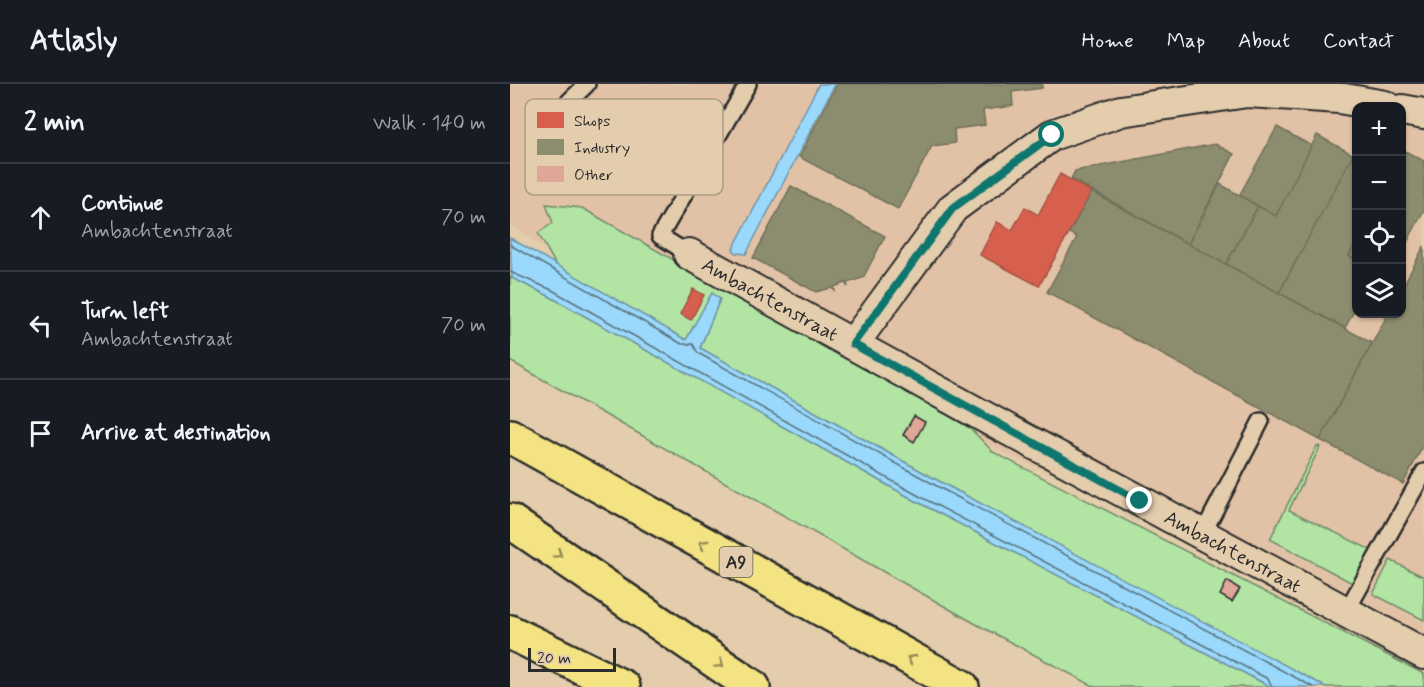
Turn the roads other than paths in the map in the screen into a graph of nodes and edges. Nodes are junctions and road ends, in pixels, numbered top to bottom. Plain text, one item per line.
1 (587, 84) edge
2 (748, 84) edge
3 (1210, 90) edge
4 (1326, 91) edge
5 (572, 99) edge
6 (1369, 102) edge
7 (1406, 111) edge
8 (1424, 114) edge
9 (723, 127) edge
10 (684, 195) edge
11 (689, 254) joint
12 (853, 344) junction
13 (1261, 421) dead end
14 (510, 436) edge
15 (1424, 472) edge
16 (510, 521) edge
17 (1202, 535) junction
18 (1346, 612) junction
19 (510, 632) edge
20 (1424, 654) edge
21 (623, 687) edge
22 (753, 687) edge
23 (962, 687) edge

1 - 5 lane
2 - 9 lane
3 - 4 street, Ambachtenstraat
3 - 12 street, Ambachtenstraat
4 - 6 street, Ambachtenstraat
7 - 8 street
10 - 11 lane
11 - 12 street, Ambachtenstraat
12 - 17 street, Ambachtenstraat
13 - 17 lane
23 -> 14 highway, A9
15 - 18 lane
16 -> 22 highway
17 - 18 street, Ambachtenstraat
18 - 20 street, Ambachtenstraat
19 - 21 highway

